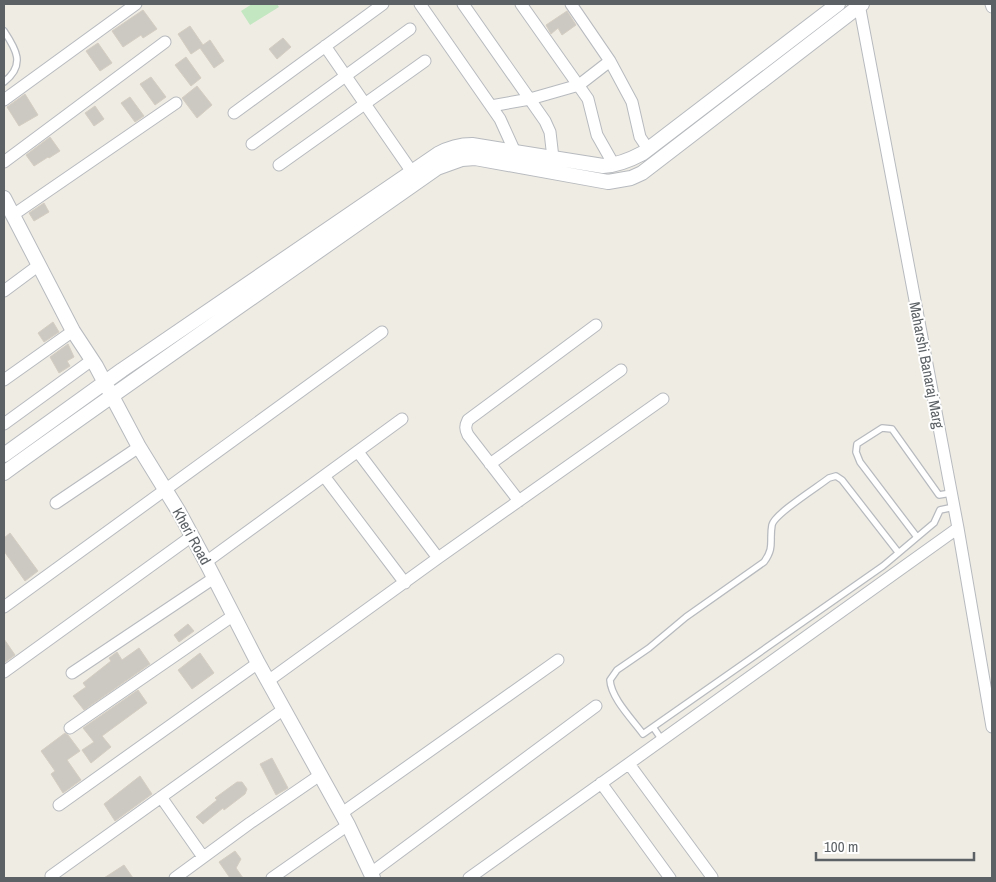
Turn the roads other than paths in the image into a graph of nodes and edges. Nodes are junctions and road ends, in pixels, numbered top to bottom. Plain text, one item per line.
1 (136, 4) edge
2 (383, 4) edge
3 (420, 4) edge
4 (463, 4) edge
5 (521, 4) edge
6 (571, 4) edge
7 (838, 4) edge
8 (860, 4) edge
9 (410, 29) dead end
10 (4, 31) edge
11 (165, 42) dead end
12 (325, 46) junction
13 (425, 61) dead end
14 (610, 61) junction
15 (346, 76) junction
16 (4, 82) edge
17 (579, 85) junction
18 (530, 99) junction
19 (4, 100) edge
20 (176, 103) dead end
21 (366, 104) junction
22 (491, 106) junction
23 (234, 113) dead end
24 (252, 144) dead end
25 (648, 149) junction
26 (515, 152) junction
27 (553, 158) junction
28 (4, 162) edge
29 (279, 165) dead end
30 (614, 165) junction
31 (412, 172) junction
32 (4, 198) edge
33 (12, 215) junction
34 (39, 266) junction
35 (4, 291) edge
36 (596, 325) dead end
37 (73, 331) junction
38 (382, 332) dead end
39 (92, 360) junction
40 (621, 370) dead end
41 (4, 380) edge
42 (105, 382) junction
43 (112, 395) junction
44 (663, 399) dead end
45 (402, 419) dead end
46 (4, 424) edge
47 (139, 447) junction
48 (358, 452) junction
49 (4, 455) edge
50 (490, 464) junction
51 (4, 473) edge
52 (324, 476) junction
53 (166, 490) junction
54 (951, 493) junction
55 (519, 501) junction
56 (56, 503) dead end
57 (954, 507) junction
58 (958, 528) junction
59 (192, 536) junction
60 (917, 537) junction
61 (898, 552) junction
62 (438, 558) junction
63 (206, 562) junction
64 (214, 578) junction
65 (405, 582) junction
66 (4, 608) edge
67 (234, 615) junction
68 (558, 660) dead end
69 (258, 663) junction
70 (4, 672) edge
71 (72, 673) dead end
72 (268, 682) junction
73 (596, 706) dead end
74 (284, 708) junction
75 (992, 727) edge
76 (70, 728) dead end
77 (652, 728) junction
78 (662, 740) junction
79 (629, 764) junction
80 (320, 775) junction
81 (601, 784) junction
82 (161, 797) junction
83 (59, 805) dead end
84 (345, 819) junction
85 (203, 857) junction
86 (51, 876) dead end
87 (372, 876) edge
88 (712, 877) dead end
89 (175, 878) edge
90 (272, 878) edge
91 (469, 878) edge
92 (670, 878) edge

1 - 19 street
2 - 12 street
3 - 22 street
4 - 18 street
5 - 17 street
6 - 14 street
7 - 25 street
8 - 43 street
8 - 54 street, Maharshi Banaraj Marg
9 - 15 street
10 - 16 lane
11 - 28 street
12 - 15 street
12 - 23 street
13 - 21 street
14 - 17 street
14 - 25 street
15 - 21 street
15 - 24 street
17 - 18 street
17 - 30 street
18 - 22 street
18 - 27 street
20 - 33 street
21 - 29 street
21 - 31 street
22 - 26 street
25 - 30 street
26 - 27 street
26 - 31 street
27 - 30 street
31 - 42 street
32 - 33 street, Kheri Road
33 - 34 street, Kheri Road
34 - 35 street
34 - 37 street, Kheri Road
36 - 50 street
37 - 39 street, Kheri Road
37 - 41 street
38 - 53 street
39 - 42 street, Kheri Road
39 - 46 street
40 - 50 street
42 - 43 street, Kheri Road
42 - 49 street
43 - 47 street, Kheri Road
43 - 51 street
44 - 55 street
45 - 48 street
47 - 53 street, Kheri Road
47 - 56 street
48 - 52 street
48 - 62 street
50 - 55 street
52 - 63 street
52 - 65 street
53 - 59 street, Kheri Road
53 - 66 street
54 - 57 street, Maharshi Banaraj Marg
54 - 60 lane
55 - 62 street
57 - 58 street, Maharshi Banaraj Marg
57 - 60 lane
58 - 75 street, Maharshi Banaraj Marg
58 - 78 street
59 - 63 street, Kheri Road
59 - 70 street
60 - 61 lane
61 - 77 lane
61 - 77 lane
62 - 65 street
63 - 64 street, Kheri Road
64 - 67 street, Kheri Road
64 - 71 street
65 - 72 street
67 - 69 street, Kheri Road
67 - 76 street
68 - 84 street
69 - 72 street, Kheri Road
69 - 83 street
72 - 74 street, Kheri Road
73 - 87 street
74 - 80 street, Kheri Road
74 - 82 street
77 - 78 lane
78 - 79 street
79 - 81 street
79 - 88 street
80 - 84 street, Kheri Road
80 - 85 street
81 - 91 street
81 - 92 street
82 - 85 street
82 - 86 street
84 - 87 street, Kheri Road
84 - 90 street
85 - 89 street

